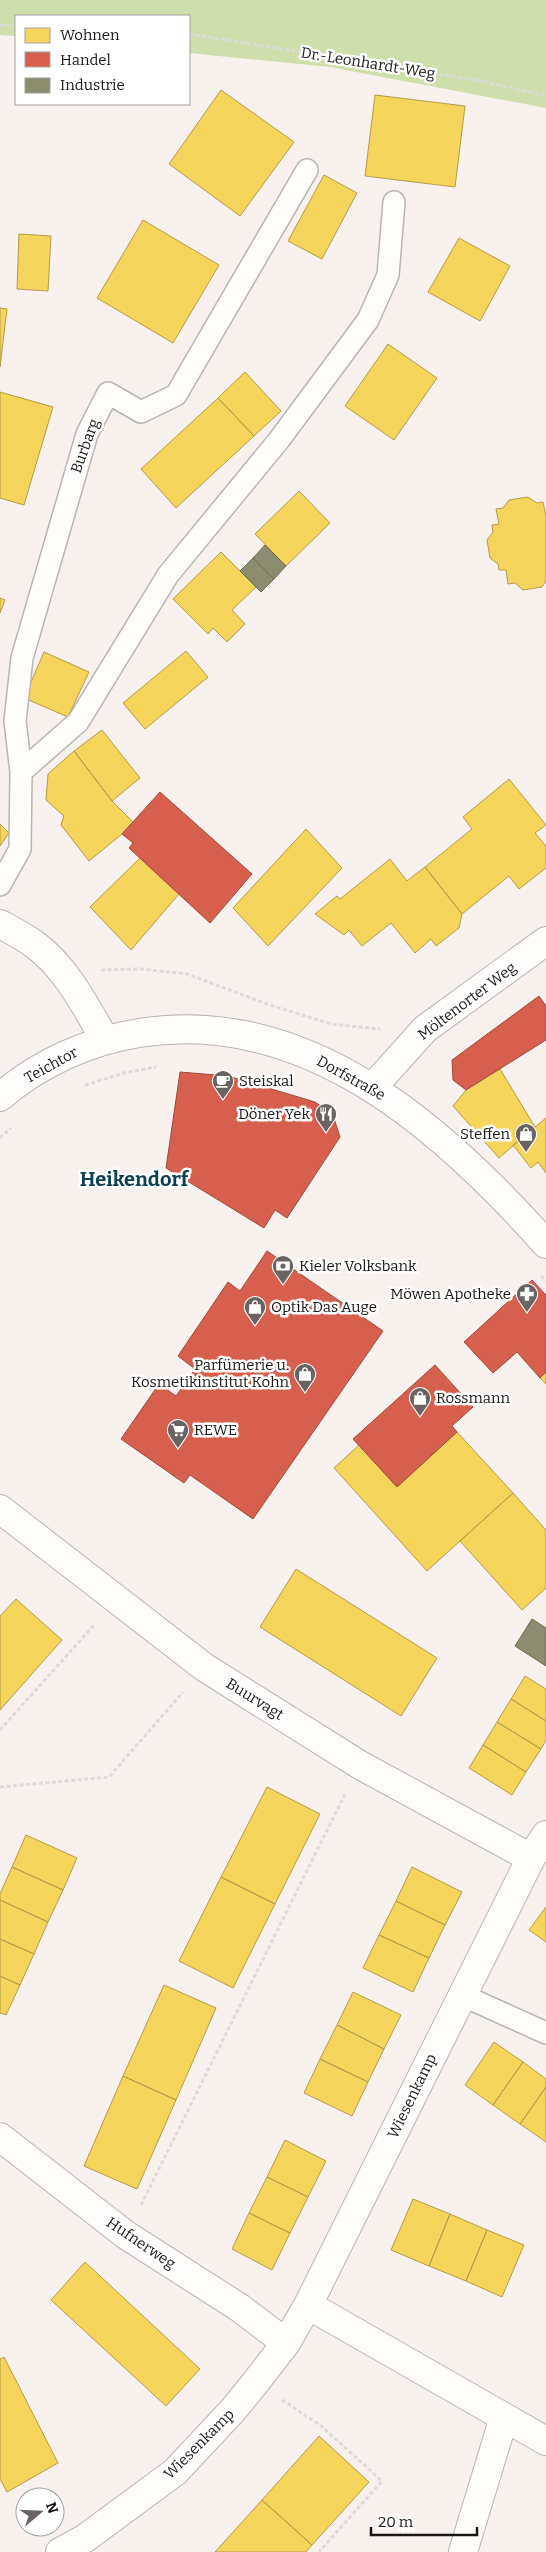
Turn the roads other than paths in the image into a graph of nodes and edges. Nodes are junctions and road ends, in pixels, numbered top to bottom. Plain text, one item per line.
1 (307, 170) dead end
2 (394, 202) dead end
3 (20, 772) junction
4 (0, 885) edge
5 (0, 924) edge
6 (546, 941) edge
7 (105, 1040) junction
8 (372, 1088) junction
9 (0, 1097) edge
10 (546, 1244) edge
11 (0, 1509) edge
12 (546, 1835) edge
13 (531, 1858) junction
14 (462, 1995) junction
15 (546, 2033) edge
16 (0, 2137) edge
17 (308, 2305) junction
18 (286, 2343) junction
19 (504, 2416) junction
20 (546, 2440) edge
21 (60, 2552) edge
22 (463, 2552) edge

1 - 3 lane, Burbarg
2 - 3 lane
3 - 4 lane, Burbarg
5 - 7 street
6 - 8 street, Möltenorter Weg
7 - 8 street, Dorfstraße
7 - 9 street, Teichtor
8 - 10 street, Dorfstraße
11 - 13 street, Buurvagt
12 - 13 street, Wiesenkamp
13 - 14 street, Wiesenkamp
14 - 15 lane
14 - 17 street, Wiesenkamp
16 - 18 street, Hufnerweg
17 - 18 street, Wiesenkamp
17 - 19 street
18 - 21 street, Wiesenkamp
19 - 20 street
19 - 22 street

